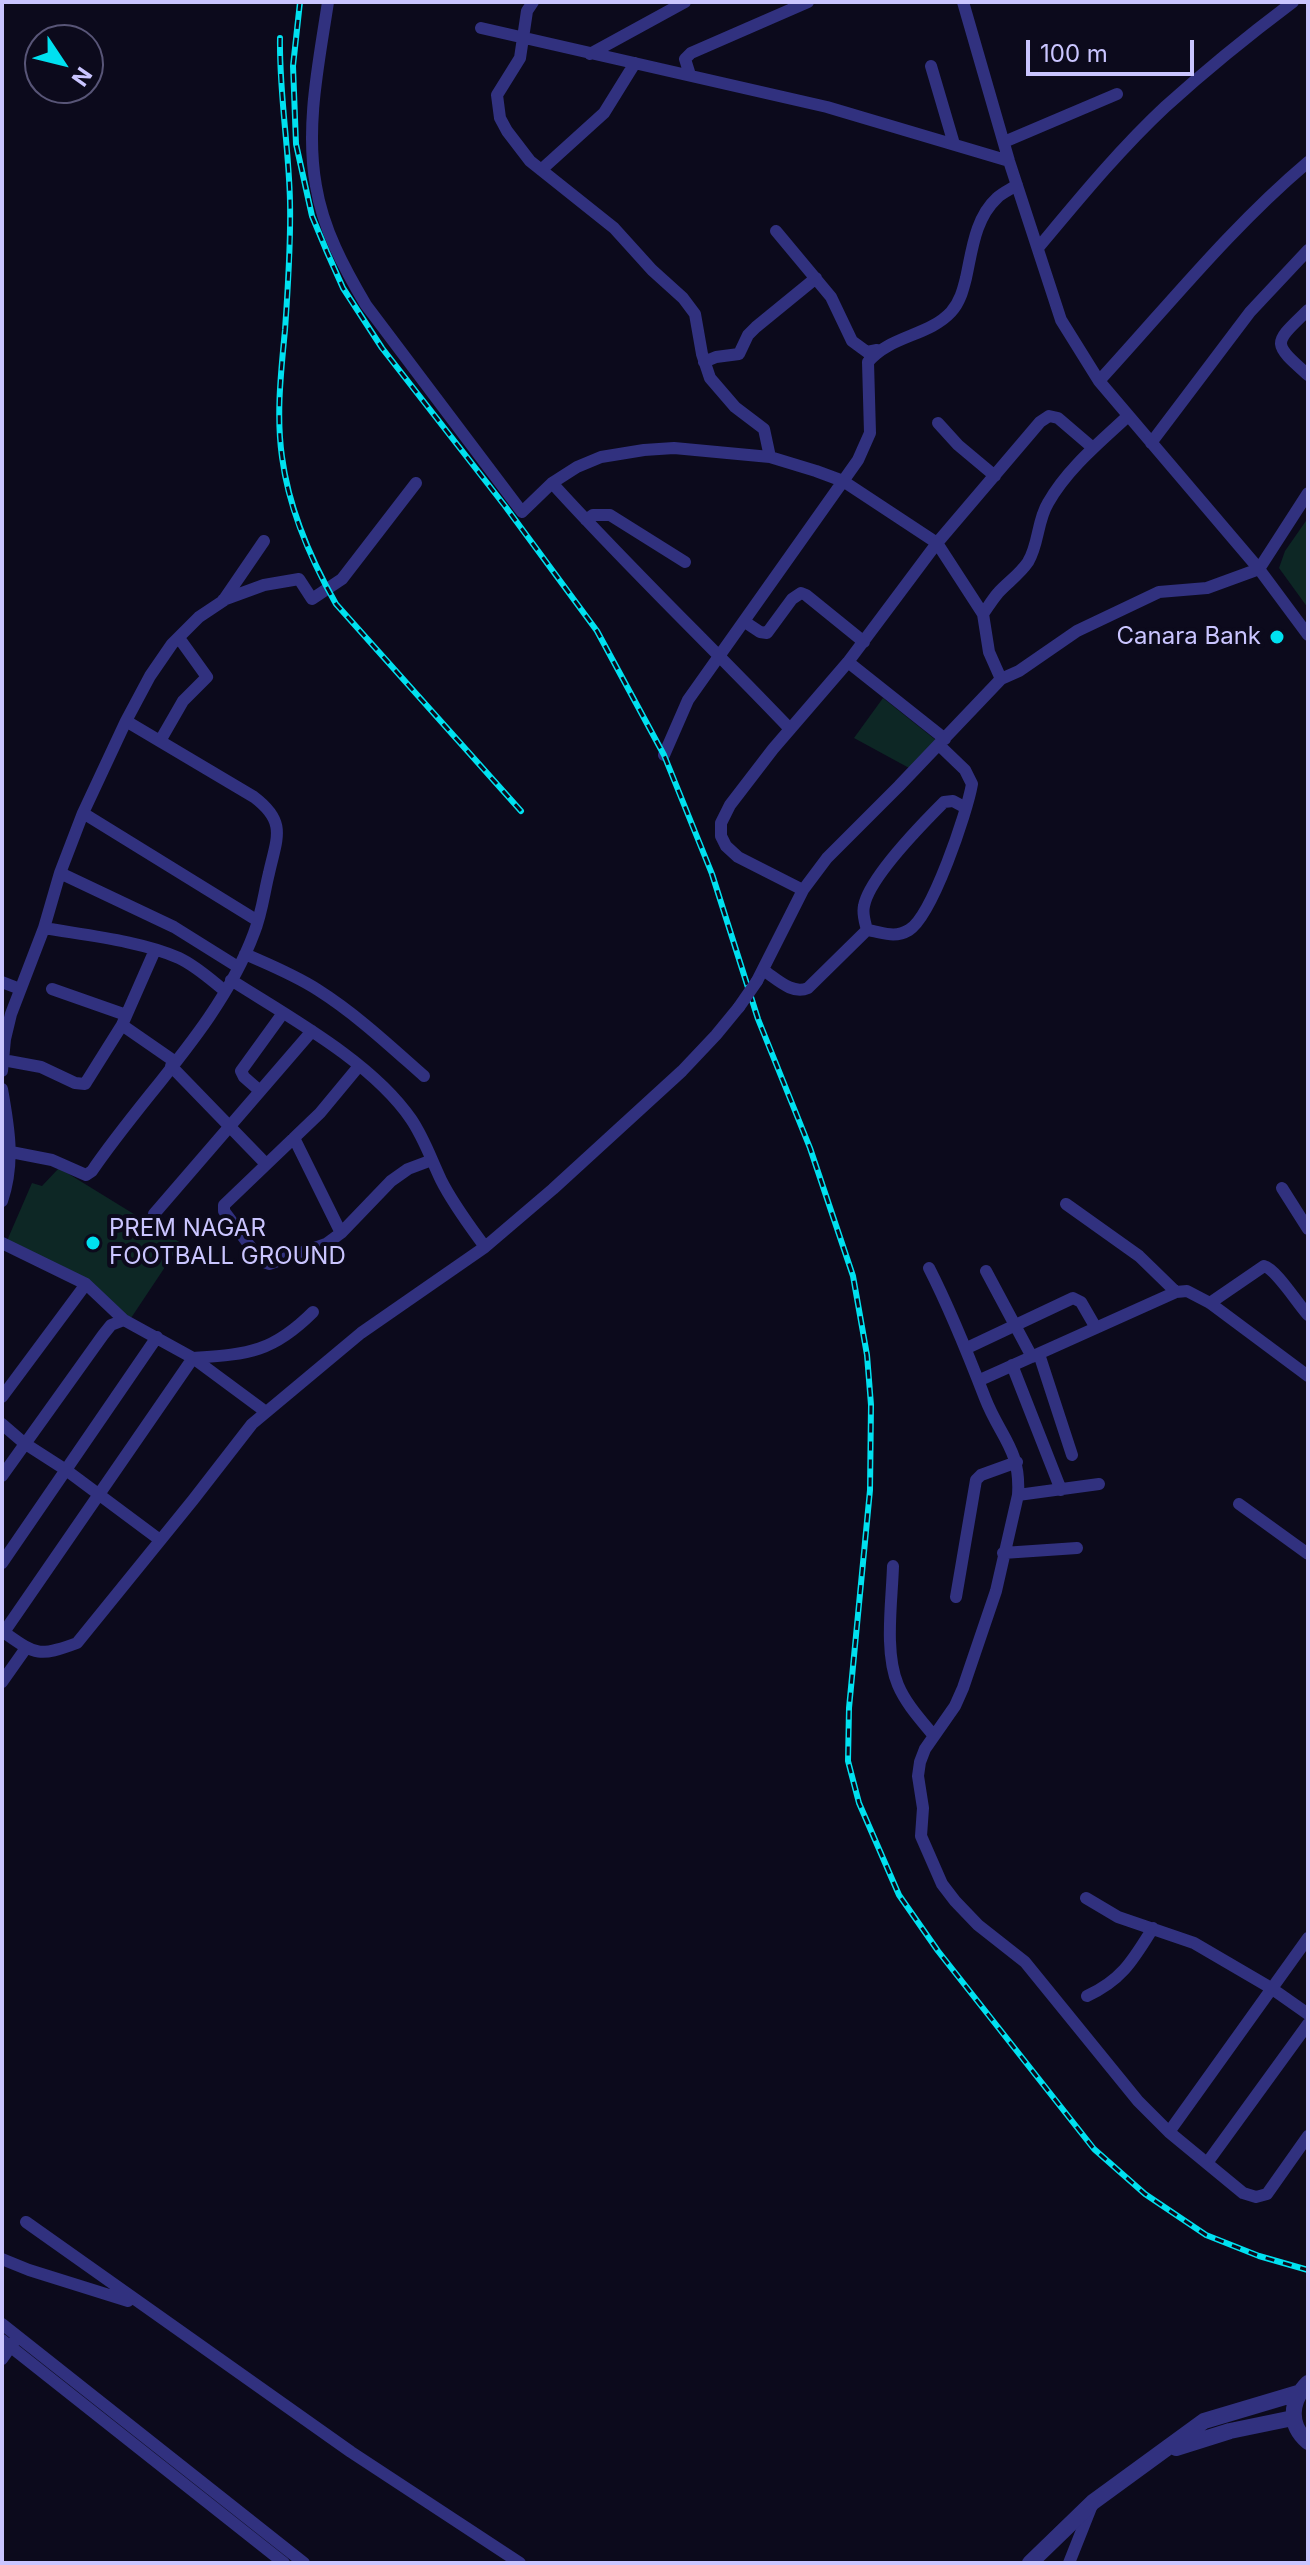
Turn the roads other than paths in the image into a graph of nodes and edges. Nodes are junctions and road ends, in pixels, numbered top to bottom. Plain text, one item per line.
1 (328, 2) edge
2 (533, 2) edge
3 (685, 2) edge
4 (808, 2) edge
5 (963, 2) edge
6 (1293, 2) edge
7 (481, 28) dead end
8 (523, 38) junction
9 (590, 54) junction
10 (635, 63) junction
11 (931, 66) dead end
12 (690, 75) junction
13 (1117, 94) dead end
14 (1004, 142) junction
15 (954, 144) junction
16 (1009, 161) junction
17 (1308, 162) edge
18 (541, 170) junction
19 (1017, 185) junction
20 (776, 231) dead end
21 (1038, 248) junction
22 (1308, 250) edge
23 (816, 278) junction
24 (1308, 310) edge
25 (877, 350) junction
26 (704, 362) junction
27 (1308, 375) edge
28 (1099, 381) junction
29 (1128, 416) junction
30 (938, 423) dead end
31 (1151, 443) junction
32 (1093, 448) junction
33 (770, 457) junction
34 (995, 476) junction
35 (843, 481) junction
36 (416, 483) dead end
37 (552, 483) junction
38 (1308, 493) edge
39 (586, 520) junction
40 (264, 541) dead end
41 (937, 543) junction
42 (685, 562) dead end
43 (1259, 569) junction
44 (223, 601) junction
45 (983, 614) junction
46 (745, 622) junction
47 (1308, 635) edge
48 (179, 638) junction
49 (864, 642) junction
50 (721, 656) junction
51 (848, 662) junction
52 (1001, 679) junction
53 (126, 721) junction
54 (790, 729) junction
55 (160, 741) junction
56 (942, 742) junction
57 (664, 755) dead end
58 (966, 808) junction
59 (83, 813) junction
60 (60, 873) junction
61 (803, 890) junction
62 (258, 921) junction
63 (44, 928) junction
64 (867, 930) junction
65 (155, 950) junction
66 (245, 954) junction
67 (238, 967) junction
68 (760, 975) junction
69 (2, 982) edge
70 (228, 986) junction
71 (20, 989) junction
72 (52, 989) dead end
73 (283, 1013) junction
74 (124, 1020) junction
75 (312, 1031) junction
76 (3, 1060) edge
77 (173, 1064) junction
78 (359, 1066) junction
79 (2, 1071) edge
80 (424, 1076) dead end
81 (2, 1089) edge
82 (260, 1091) junction
83 (230, 1126) junction
84 (294, 1138) junction
85 (11, 1152) junction
86 (432, 1160) junction
87 (266, 1164) junction
88 (1282, 1188) dead end
89 (2, 1201) edge
90 (1066, 1204) dead end
91 (154, 1214) dead end
92 (1308, 1229) edge
93 (341, 1233) junction
94 (2, 1243) edge
95 (485, 1247) junction
96 (929, 1268) dead end
97 (986, 1271) dead end
98 (86, 1284) junction
99 (1176, 1292) junction
100 (1210, 1303) junction
101 (313, 1312) dead end
102 (1308, 1315) edge
103 (124, 1320) junction
104 (1014, 1324) junction
105 (1096, 1328) junction
106 (157, 1337) junction
107 (967, 1348) junction
108 (1036, 1355) junction
109 (193, 1358) junction
110 (1012, 1365) junction
111 (1308, 1376) edge
112 (980, 1380) junction
113 (2, 1397) edge
114 (266, 1412) junction
115 (2, 1424) edge
116 (24, 1443) junction
117 (1072, 1455) dead end
118 (1017, 1462) junction
119 (66, 1470) junction
120 (2, 1476) edge
121 (1099, 1484) dead end
122 (1061, 1490) junction
123 (1018, 1495) junction
124 (98, 1496) junction
125 (1239, 1504) dead end
126 (160, 1540) junction
127 (1077, 1548) dead end
128 (1003, 1553) junction
129 (1308, 1554) edge
130 (2, 1563) edge
131 (893, 1566) dead end
132 (956, 1597) dead end
133 (3, 1631) edge
134 (26, 1648) junction
135 (2, 1682) edge
136 (934, 1736) junction
137 (1086, 1898) dead end
138 (1153, 1928) junction
139 (1308, 1938) edge
140 (1271, 1988) junction
141 (1087, 1996) dead end
142 (1308, 2014) edge
143 (1308, 2024) edge
144 (1169, 2132) junction
145 (1308, 2136) edge
146 (1207, 2163) junction
147 (26, 2222) dead end
148 (2, 2259) edge
149 (142, 2305) junction
150 (2, 2324) edge
151 (11, 2340) edge
152 (2, 2359) edge
153 (1303, 2388) edge
154 (1293, 2418) junction
155 (1308, 2442) edge
156 (1163, 2452) junction
157 (1093, 2502) junction
158 (284, 2563) edge
159 (304, 2563) edge
160 (520, 2563) edge
161 (1030, 2563) edge
162 (1069, 2563) edge

1 - 37 street
2 - 8 street
3 - 9 street
4 - 12 street
5 - 14 street
6 - 21 street
7 - 8 street
8 - 9 street
8 - 18 street
9 - 10 street
10 - 12 street
10 - 18 street
11 - 15 street
12 - 15 street
13 - 14 street
14 - 16 street
15 - 16 street
16 - 19 street
17 - 28 street
18 - 26 street
19 - 21 street
19 - 25 street
20 - 23 street
21 - 28 street
22 - 31 street
23 - 25 street
23 - 26 street
24 - 27 street
25 - 35 street
26 - 33 street
28 - 29 street
29 - 31 street
29 - 32 street
30 - 34 street
31 - 43 street
32 - 34 street
32 - 45 street
33 - 35 street
33 - 37 street
34 - 41 street
35 - 41 street
35 - 46 street
36 - 44 street
37 - 39 street
38 - 43 street
39 - 42 street
39 - 50 street
40 - 44 street
41 - 45 street
41 - 49 street
43 - 47 street
43 - 52 street
44 - 48 street
45 - 52 street
46 - 49 street
46 - 50 street
48 - 53 street
48 - 55 street
49 - 51 street
50 - 54 street
50 - 57 street
51 - 54 street
51 - 56 street
52 - 56 street
53 - 55 street
53 - 59 street
54 - 61 street
55 - 62 street
56 - 58 street
56 - 61 street
58 - 64 street
58 - 64 street
59 - 60 street
59 - 62 street
60 - 63 street
60 - 67 street
61 - 68 street
62 - 66 street
63 - 65 street
63 - 71 street
64 - 68 street
65 - 70 street
65 - 74 street
66 - 67 street
66 - 80 street
67 - 70 street
68 - 95 street, bridge
69 - 71 street
70 - 73 street
70 - 77 street
71 - 76 street
72 - 74 street
73 - 75 street
73 - 82 street
74 - 76 street
74 - 77 street
75 - 78 street
75 - 82 street
76 - 79 street
77 - 83 street
77 - 85 street
78 - 84 street
78 - 86 street
81 - 85 street
82 - 83 street
83 - 87 street
83 - 91 street
84 - 87 street
84 - 93 street
85 - 89 street
86 - 93 street
86 - 95 street
87 - 93 street
88 - 92 street
90 - 99 street
94 - 98 street
95 - 114 street
96 - 107 street
97 - 104 street
98 - 103 street
98 - 113 street
99 - 100 street
99 - 105 street
100 - 102 street
100 - 111 street
101 - 109 street
103 - 106 street
103 - 116 street
104 - 105 street
104 - 107 street
104 - 108 street
105 - 108 street
106 - 109 street
106 - 119 street
107 - 112 street
108 - 110 street
108 - 117 street
109 - 114 street
109 - 124 street
110 - 112 street
110 - 122 street
112 - 118 street
114 - 126 street
115 - 116 street
116 - 119 street
116 - 120 street
118 - 123 street
118 - 132 street
119 - 124 street
119 - 130 street
121 - 122 street
122 - 123 street
123 - 128 street
124 - 126 street
124 - 133 street
125 - 129 street
126 - 134 street
127 - 128 street
128 - 136 street
131 - 136 street
133 - 134 street
134 - 135 street
136 - 144 street
137 - 138 street
138 - 140 street
138 - 141 street
139 - 140 street
140 - 142 street
140 - 144 street
143 - 146 street
144 - 146 street
145 - 146 street
147 - 149 street
148 - 149 street
149 - 160 street
150 - 151 street
151 - 152 street
151 - 158 street
151 - 159 street
153 - 154 street
153 - 156 street
154 - 155 street
154 - 156 street
156 - 157 street
157 - 161 street
157 - 162 street

